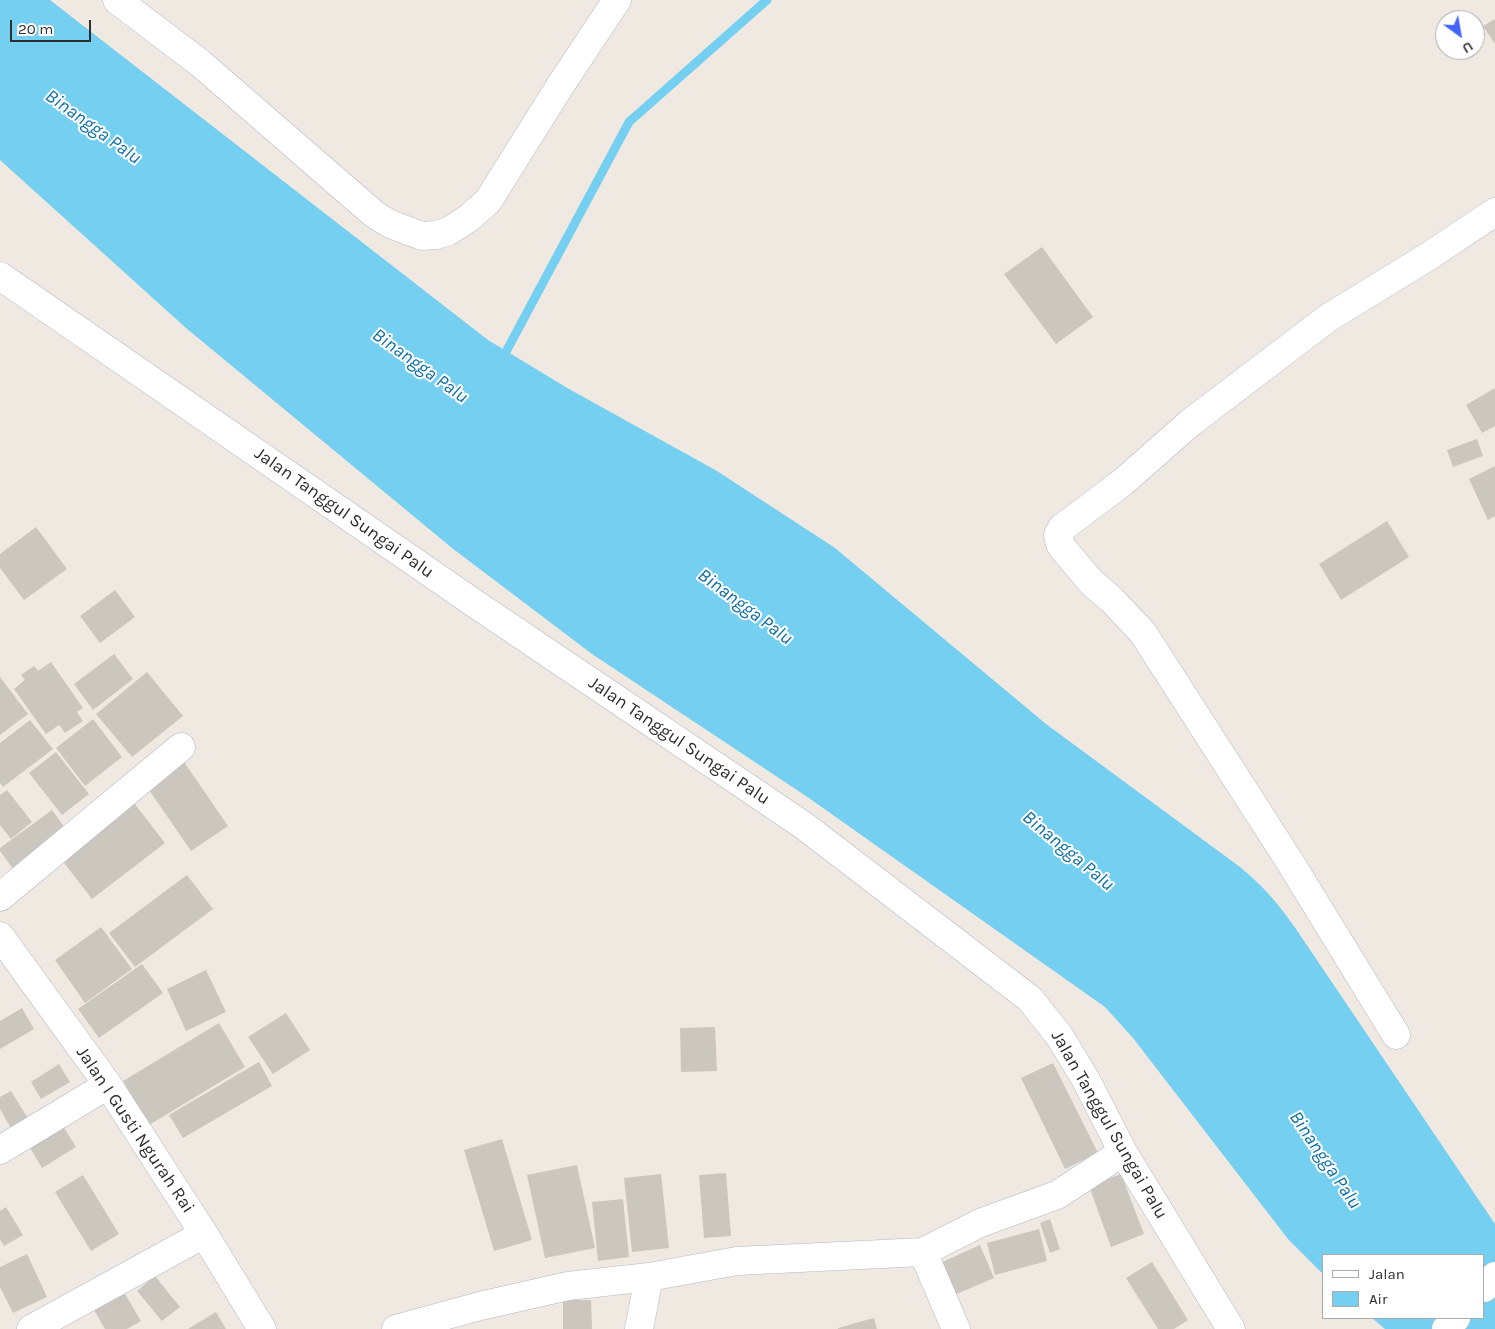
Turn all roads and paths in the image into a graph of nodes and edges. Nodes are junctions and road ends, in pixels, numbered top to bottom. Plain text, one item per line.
1 (117, 0) edge
2 (617, 0) edge
3 (1495, 212) edge
4 (0, 276) edge
5 (181, 747) dead end
6 (0, 897) edge
7 (0, 936) edge
8 (1396, 1036) dead end
9 (108, 1085) junction
10 (0, 1150) edge
11 (1123, 1152) junction
12 (204, 1234) junction
13 (922, 1252) junction
14 (1495, 1276) edge
15 (649, 1277) junction
16 (1485, 1287) edge
17 (1455, 1319) edge
18 (31, 1329) edge
19 (262, 1329) edge
20 (396, 1329) edge
21 (639, 1329) edge
22 (956, 1329) edge
23 (1231, 1329) edge
24 (1446, 1329) edge

1 - 2 street
3 - 8 street
4 - 11 street, Jalan Tanggul Sungai Palu
5 - 6 street
7 - 9 street, Jalan I Gusti Ngurah Rai
9 - 10 street
9 - 12 street, Jalan I Gusti Ngurah Rai
11 - 13 street
11 - 23 street, Jalan Tanggul Sungai Palu
12 - 18 street
12 - 19 street, Jalan I Gusti Ngurah Rai
13 - 15 street
13 - 22 street
14 - 16 street
15 - 20 street
15 - 21 street
17 - 24 street

